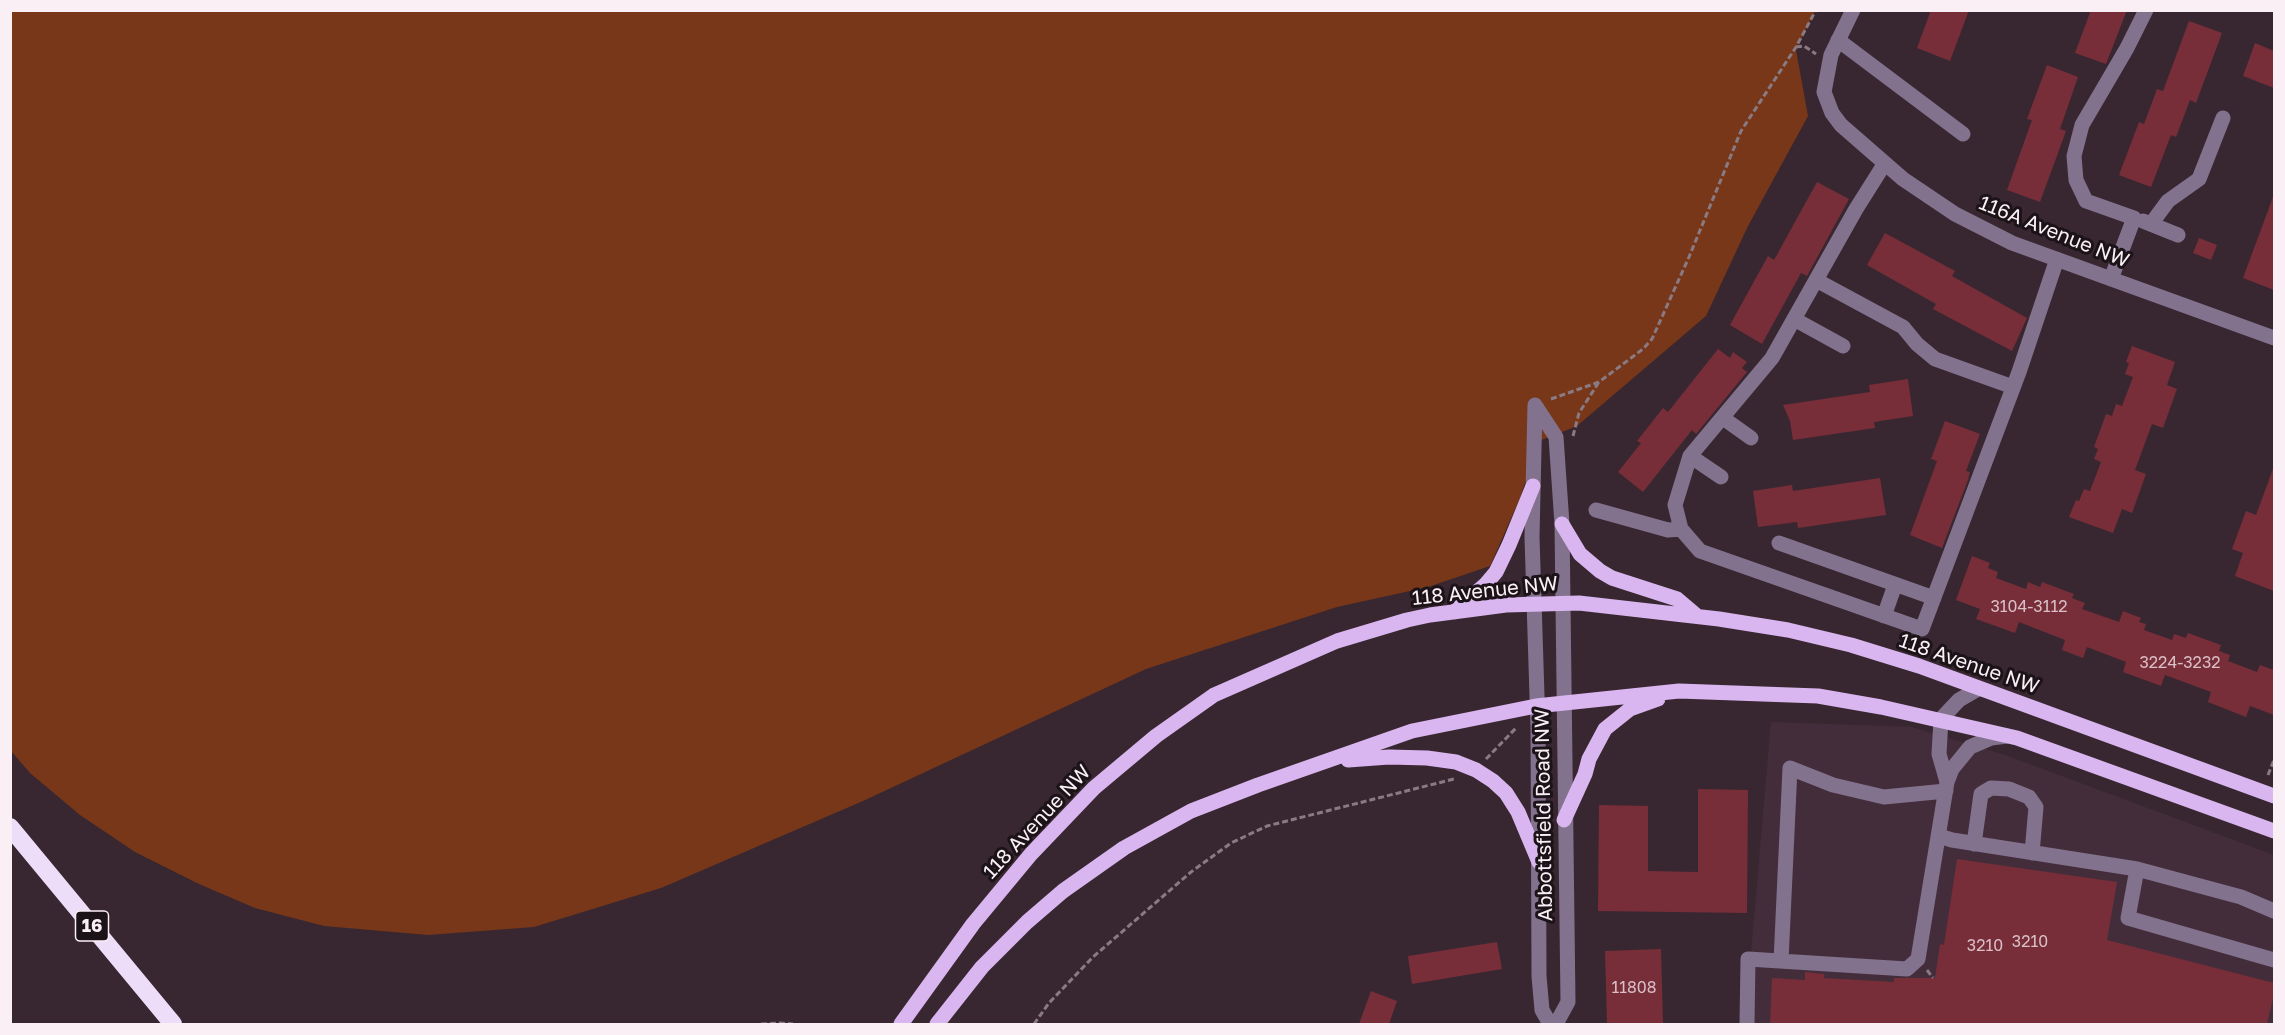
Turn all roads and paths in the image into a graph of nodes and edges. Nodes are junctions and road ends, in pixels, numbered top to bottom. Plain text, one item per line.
1 (1816, 10) edge
2 (1852, 10) edge
3 (2146, 10) edge
4 (1838, 40) junction
5 (1796, 46) junction
6 (1828, 66) junction
7 (2223, 118) dead end
8 (1963, 134) dead end
9 (1885, 164) junction
10 (2134, 218) junction
11 (2151, 224) junction
12 (2178, 235) dead end
13 (2057, 259) junction
14 (2111, 279) junction
15 (1816, 280) junction
16 (1794, 319) junction
17 (2274, 338) edge
18 (1843, 346) dead end
19 (1599, 382) junction
20 (2013, 387) junction
21 (1535, 405) junction
22 (1723, 418) junction
23 (1751, 438) dead end
24 (1573, 443) dead end
25 (1690, 456) junction
26 (1721, 477) dead end
27 (1533, 486) junction
28 (1596, 510) dead end
29 (1562, 524) junction
30 (1681, 529) junction
31 (1779, 543) dead end
32 (1895, 585) junction
33 (1934, 598) junction
34 (1561, 603) junction
35 (1534, 604) junction
36 (1454, 612) junction
37 (1697, 616) junction
38 (1884, 616) junction
39 (1978, 689) junction
40 (1680, 691) junction
41 (1564, 702) junction
42 (1536, 706) junction
43 (1941, 719) junction
44 (1521, 731) dead end
45 (2010, 736) junction
46 (2274, 760) edge
47 (1330, 761) junction
48 (1484, 762) dead end
49 (2268, 776) dead end
50 (1459, 778) dead end
51 (1947, 786) junction
52 (2274, 796) edge
53 (1564, 820) junction
54 (10, 827) edge
55 (2274, 831) edge
56 (1939, 836) junction
57 (1974, 844) junction
58 (2032, 853) junction
59 (1539, 862) junction
60 (2137, 869) junction
61 (2274, 911) edge
62 (2274, 960) edge
63 (1781, 961) junction
64 (173, 1024) edge
65 (761, 1024) edge
66 (793, 1024) edge
67 (901, 1024) edge
68 (937, 1024) edge
69 (1034, 1024) edge
70 (1550, 1024) edge
71 (1556, 1024) edge
72 (1747, 1024) edge

1 - 5 path
2 - 4 street
3 - 10 street
4 - 6 street
4 - 8 street
5 - 6 path
5 - 19 path
6 - 9 street, 116A Avenue NW
7 - 11 street
9 - 13 street, 116A Avenue NW
9 - 15 street
10 - 11 street
10 - 14 street
11 - 12 street
13 - 14 street, 116A Avenue NW
13 - 20 street
14 - 17 street, 116A Avenue NW
15 - 16 street
15 - 20 street
16 - 18 street
16 - 22 street
19 - 21 path
19 - 24 path
20 - 33 street
21 - 27 street, Abbottsfield Road NW
21 - 29 street, Abbottsfield Road NW
22 - 23 street
22 - 25 street
25 - 26 street
25 - 30 street
27 - 35 street, Abbottsfield Road NW
27 - 36 main road
28 - 30 street
29 - 34 street, Abbottsfield Road NW
29 - 37 main road
30 - 38 street
31 - 32 street
32 - 33 street
32 - 38 street
33 - 38 street
34 - 35 main road, 118 Avenue NW
34 - 37 main road, 118 Avenue NW
34 - 41 street, Abbottsfield Road NW
35 - 36 main road, 118 Avenue NW
35 - 42 street, Abbottsfield Road NW
36 - 67 main road, 118 Avenue NW
37 - 39 main road, 118 Avenue NW
39 - 43 street
39 - 52 main road, 118 Avenue NW
40 - 41 main road
40 - 43 main road
40 - 53 main road
41 - 42 main road
41 - 53 street, Abbottsfield Road NW
42 - 47 main road
42 - 59 street, Abbottsfield Road NW
43 - 45 main road
43 - 51 street
44 - 48 path
45 - 51 street
45 - 55 main road
46 - 49 path
47 - 59 main road
47 - 68 main road
50 - 69 path
51 - 56 street
51 - 63 street
53 - 71 street, Abbottsfield Road NW
54 - 64 highway, 16
56 - 57 street
56 - 63 street
57 - 58 street
57 - 58 street
58 - 60 street
59 - 70 street, Abbottsfield Road NW
60 - 61 street
60 - 62 street
63 - 72 street
65 - 66 path

